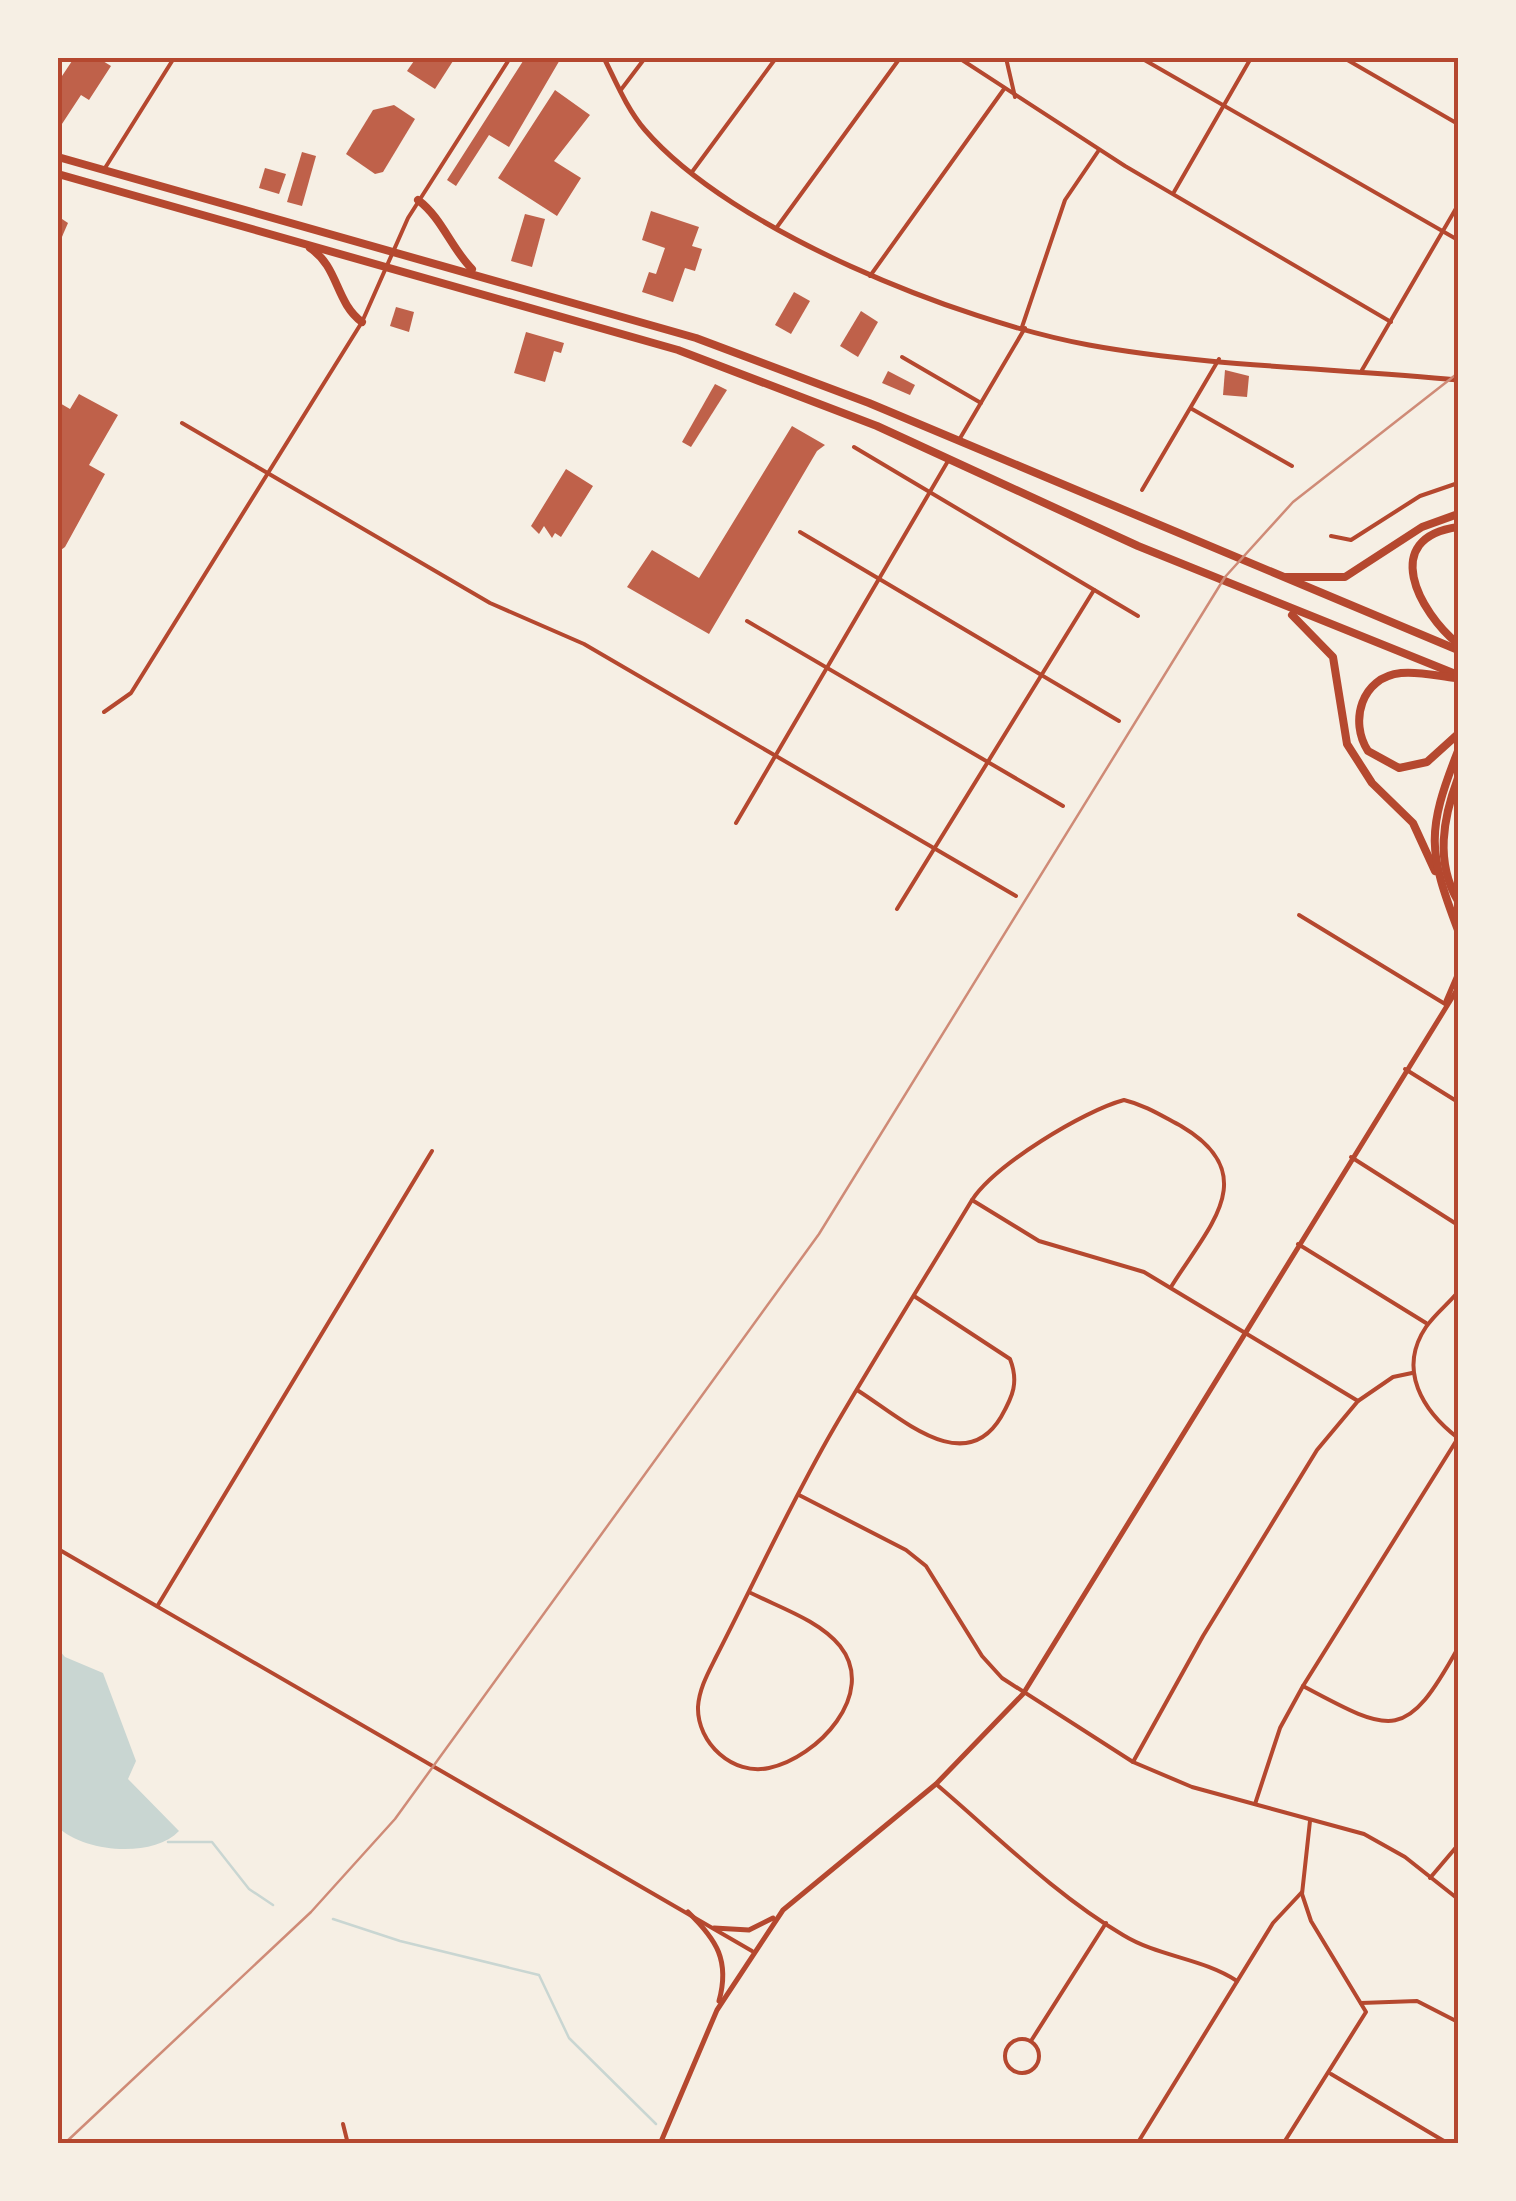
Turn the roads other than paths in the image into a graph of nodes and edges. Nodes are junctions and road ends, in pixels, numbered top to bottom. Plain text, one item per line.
1 (174, 58) edge
2 (510, 58) edge
3 (604, 58) edge
4 (645, 58) edge
5 (776, 58) edge
6 (900, 58) edge
7 (959, 58) edge
8 (1006, 58) edge
9 (1140, 58) edge
10 (1251, 58) edge
11 (1344, 58) edge
12 (1004, 90) junction
13 (620, 91) junction
14 (1015, 97) junction
15 (1224, 105) junction
16 (1458, 124) edge
17 (1099, 150) junction
18 (58, 157) edge
19 (104, 170) junction
20 (692, 172) junction
21 (58, 174) edge
22 (1172, 194) junction
23 (418, 200) junction
24 (1458, 205) edge
25 (777, 227) junction
26 (1443, 231) junction
27 (1458, 240) edge
28 (307, 246) junction
29 (394, 252) junction
30 (389, 267) junction
31 (476, 272) junction
32 (869, 277) junction
33 (362, 322) junction
34 (1390, 322) junction
35 (1024, 328) junction
36 (902, 357) dead end
37 (1219, 359) junction
38 (1362, 370) junction
39 (1458, 380) edge
40 (981, 403) junction
41 (1191, 408) junction
42 (182, 422) dead end
43 (959, 440) junction
44 (854, 447) dead end
45 (950, 457) junction
46 (1292, 466) dead end
47 (266, 473) junction
48 (1458, 484) edge
49 (1142, 490) dead end
50 (930, 491) junction
51 (1458, 514) edge
52 (1458, 526) edge
53 (800, 532) dead end
54 (1331, 536) dead end
55 (1277, 577) junction
56 (879, 579) junction
57 (1094, 590) junction
58 (1285, 609) junction
59 (1138, 616) dead end
60 (747, 622) dead end
61 (1458, 647) edge
62 (827, 668) junction
63 (1042, 675) junction
64 (1458, 677) edge
65 (104, 712) dead end
66 (1119, 721) dead end
67 (1458, 734) edge
68 (1458, 752) edge
69 (776, 755) junction
70 (990, 761) junction
71 (1458, 778) edge
72 (1063, 806) dead end
73 (736, 823) dead end
74 (938, 848) junction
75 (1436, 871) junction
76 (1446, 873) junction
77 (1458, 886) edge
78 (1016, 896) dead end
79 (1458, 900) edge
80 (898, 908) dead end
81 (1299, 915) dead end
82 (1458, 930) edge
83 (1458, 972) edge
84 (1458, 988) edge
85 (1445, 1004) junction
86 (1405, 1069) junction
87 (1458, 1102) edge
88 (432, 1152) dead end
89 (1351, 1157) junction
90 (972, 1200) junction
91 (1458, 1225) edge
92 (1298, 1244) junction
93 (1171, 1287) junction
94 (1458, 1292) edge
95 (914, 1296) junction
96 (1428, 1324) junction
97 (1245, 1332) junction
98 (1412, 1373) junction
99 (857, 1390) junction
100 (1358, 1401) junction
101 (1458, 1438) edge
102 (799, 1496) junction
103 (58, 1548) edge
104 (749, 1592) junction
105 (158, 1606) junction
106 (1458, 1648) edge
107 (1303, 1686) junction
108 (1023, 1694) junction
109 (1133, 1762) junction
110 (936, 1784) junction
111 (1255, 1805) junction
112 (1310, 1822) junction
113 (1458, 1846) edge
114 (1430, 1878) junction
115 (1302, 1892) junction
116 (1458, 1899) edge
117 (783, 1910) junction
118 (688, 1912) junction
119 (1106, 1923) junction
120 (714, 1928) junction
121 (752, 1951) junction
122 (1236, 1981) junction
123 (1361, 2003) junction
124 (717, 2010) junction
125 (1458, 2022) edge
126 (1030, 2041) junction
127 (1330, 2074) junction
128 (344, 2124) dead end
129 (348, 2144) edge
130 (660, 2144) edge
131 (1137, 2144) edge
132 (1284, 2144) edge
133 (1449, 2144) edge

1 - 19 street
2 - 23 street
3 - 13 street
4 - 13 street
5 - 20 street
6 - 25 street
7 - 12 street
8 - 14 street
9 - 15 street
10 - 15 street
11 - 16 street
12 - 14 street
12 - 32 street
13 - 20 street
14 - 17 street
15 - 22 street
15 - 26 street
17 - 22 street
17 - 35 street
18 - 19 highway
19 - 29 highway
20 - 25 street
21 - 28 highway
22 - 34 street
23 - 29 street
23 - 31 highway
24 - 26 street
25 - 32 street
26 - 27 street
26 - 34 street
28 - 30 highway
28 - 33 highway
29 - 30 street
29 - 31 highway
30 - 33 street
30 - 45 highway
31 - 43 highway
32 - 35 street
33 - 47 street
34 - 38 street
35 - 37 street
35 - 40 street
36 - 40 street
37 - 38 street
37 - 41 street
38 - 39 street
40 - 43 street
41 - 46 street
41 - 49 street
42 - 47 street
43 - 55 highway
44 - 50 street
45 - 50 street
45 - 58 highway
47 - 65 street
47 - 69 street
48 - 54 street
50 - 56 street
50 - 57 street
51 - 55 highway
52 - 61 highway
53 - 56 street
55 - 61 highway
56 - 62 street
56 - 63 street
57 - 59 street
57 - 63 street
58 - 64 highway
58 - 75 highway
60 - 62 street
62 - 69 street
62 - 70 street
63 - 66 street
63 - 70 street
64 - 67 highway
68 - 75 highway
69 - 73 street
69 - 74 street
70 - 72 street
70 - 74 street
71 - 76 highway
74 - 78 street
74 - 80 street
75 - 82 highway
76 - 77 highway
76 - 79 highway
81 - 85 street
83 - 85 street
84 - 85 street
85 - 86 street
86 - 87 street
86 - 89 street
88 - 105 street
89 - 91 street
89 - 92 street
90 - 93 street
90 - 93 street
90 - 95 street
92 - 96 street
92 - 97 street
93 - 97 street
94 - 96 street
95 - 99 street
95 - 99 street
96 - 98 street
97 - 100 street
97 - 108 street
98 - 100 street
98 - 101 street
99 - 102 street
100 - 109 street
101 - 107 street
102 - 104 street
102 - 108 street
103 - 105 street
104 - 104 street
105 - 118 street
106 - 107 street
107 - 111 street
108 - 109 street
108 - 110 street
109 - 111 street
110 - 117 street
110 - 119 street
111 - 112 street
112 - 114 street
112 - 115 street
113 - 114 street
114 - 116 street
115 - 122 street
115 - 123 street
117 - 120 street
117 - 121 street
118 - 120 street
118 - 124 street
119 - 122 street
119 - 126 street
120 - 121 street
121 - 124 street
122 - 131 street
123 - 125 street
123 - 127 street
124 - 130 street
126 - 126 street
127 - 132 street
127 - 133 street
128 - 129 street

